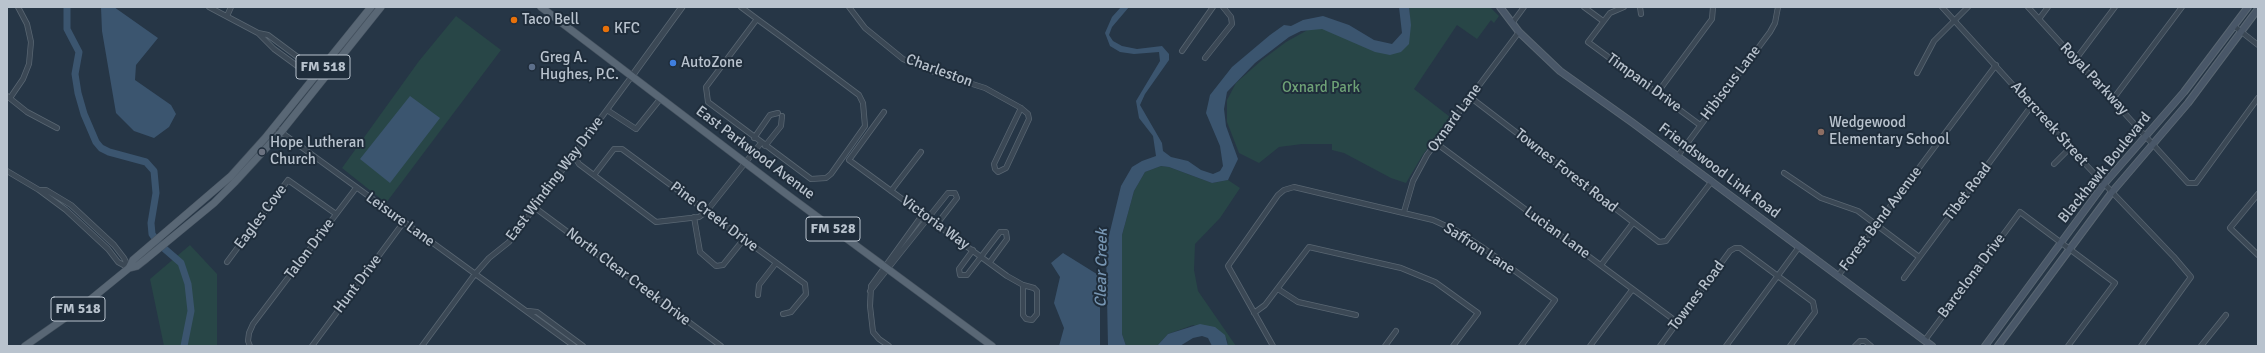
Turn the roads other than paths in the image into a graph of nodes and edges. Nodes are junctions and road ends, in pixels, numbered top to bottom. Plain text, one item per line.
1 (18, 7) edge
2 (209, 7) edge
3 (231, 7) edge
4 (372, 7) edge
5 (381, 7) edge
6 (541, 7) edge
7 (682, 7) edge
8 (741, 7) edge
9 (849, 7) edge
10 (1213, 7) edge
11 (1223, 7) edge
12 (1500, 7) edge
13 (1524, 7) edge
14 (1584, 7) edge
15 (1624, 7) edge
16 (1640, 7) edge
17 (1713, 7) edge
18 (1778, 7) edge
19 (1942, 7) edge
20 (1968, 7) edge
21 (2028, 7) edge
22 (2048, 7) edge
23 (2115, 7) edge
24 (2182, 7) edge
25 (2248, 7) edge
26 (2258, 8) edge
27 (1641, 14) dead end
28 (227, 16) junction
29 (757, 19) junction
30 (2039, 19) junction
31 (1954, 20) junction
32 (1603, 21) junction
33 (1512, 22) junction
34 (2234, 26) junction
35 (1519, 32) junction
36 (2241, 32) junction
37 (258, 33) junction
38 (2258, 45) edge
39 (1182, 51) dead end
40 (1205, 58) dead end
41 (2076, 60) junction
42 (1996, 65) junction
43 (1917, 73) dead end
44 (316, 75) junction
45 (632, 76) junction
46 (1658, 92) junction
47 (8, 97) edge
48 (1470, 97) junction
49 (661, 98) junction
50 (2258, 98) edge
51 (2113, 99) junction
52 (2032, 105) junction
53 (1021, 108) junction
54 (607, 110) junction
55 (884, 112) dead end
56 (1700, 124) junction
57 (274, 127) junction
58 (57, 128) dead end
59 (281, 132) junction
60 (2147, 136) junction
61 (754, 138) junction
62 (1436, 143) junction
63 (2154, 143) junction
64 (763, 144) junction
65 (2070, 148) junction
66 (921, 152) dead end
67 (573, 154) junction
68 (1677, 156) junction
69 (568, 162) junction
70 (745, 162) junction
71 (579, 164) junction
72 (2054, 164) dead end
73 (7, 171) edge
74 (1784, 173) dead end
75 (594, 175) junction
76 (1712, 181) junction
77 (2104, 184) junction
78 (356, 188) junction
79 (891, 192) junction
80 (2112, 192) junction
81 (2258, 194) edge
82 (534, 207) junction
83 (706, 212) junction
84 (1404, 212) junction
85 (336, 214) junction
86 (923, 214) junction
87 (694, 217) junction
88 (928, 218) junction
89 (403, 222) junction
90 (1633, 223) junction
91 (937, 224) junction
92 (1876, 225) junction
93 (744, 239) junction
94 (2062, 243) junction
95 (1799, 247) junction
96 (2069, 249) junction
97 (973, 250) junction
98 (2258, 254) edge
99 (981, 256) junction
100 (1919, 257) junction
101 (227, 262) dead end
102 (990, 262) junction
103 (776, 263) junction
104 (1601, 265) junction
105 (129, 268) junction
106 (886, 268) junction
107 (475, 274) junction
108 (1778, 276) junction
109 (1838, 276) junction
110 (1904, 278) dead end
111 (1023, 285) junction
112 (1278, 289) junction
113 (1632, 290) junction
114 (758, 295) dead end
115 (528, 311) junction
116 (1254, 313) junction
117 (783, 314) dead end
118 (1356, 315) dead end
119 (2226, 315) dead end
120 (2005, 318) junction
121 (1677, 322) junction
122 (2014, 326) junction
123 (1396, 330) dead end
124 (1925, 340) junction
125 (25, 346) edge
126 (250, 346) edge
127 (312, 346) edge
128 (422, 346) edge
129 (574, 346) edge
130 (582, 346) edge
131 (721, 346) edge
132 (889, 346) edge
133 (992, 346) edge
134 (1273, 346) edge
135 (1385, 346) edge
136 (1453, 346) edge
137 (1521, 346) edge
138 (1590, 346) edge
139 (1660, 346) edge
140 (1726, 346) edge
141 (1790, 346) edge
142 (1855, 346) edge
143 (1871, 346) edge
144 (1932, 346) edge
145 (1985, 346) edge
146 (1998, 346) edge
147 (2068, 346) edge
148 (2141, 346) edge
149 (2200, 346) edge

1 - 47 street
2 - 28 street
3 - 28 street
4 - 44 main road, FM 518
5 - 59 main road, FM 518
6 - 45 main road, East Parkwood Avenue / FM 528
7 - 45 street, East Winding Way Drive
8 - 29 street
9 - 53 street, Charleston
10 - 39 street
11 - 40 street
12 - 33 main road, Friendswood Link Road
13 - 33 street
14 - 32 street
15 - 32 street
16 - 27 street
17 - 46 street
18 - 56 street, Hibiscus Lane
19 - 31 street, Abercreek Street
20 - 31 street
21 - 30 street, Royal Parkway
22 - 30 street
23 - 41 street
24 - 51 street
25 - 34 main road, Blackhawk Boulevard
26 - 36 main road, Blackhawk Boulevard
28 - 37 street
29 - 61 street
29 - 64 street
30 - 41 street, Royal Parkway
31 - 42 street, Abercreek Street
31 - 43 street
32 - 46 street, Timpani Drive
33 - 35 main road, Friendswood Link Road
34 - 36 street
34 - 60 main road, Blackhawk Boulevard
35 - 48 street, Oxnard Lane
35 - 68 main road, Friendswood Link Road
36 - 38 street
36 - 63 main road, Blackhawk Boulevard
37 - 44 street
37 - 44 street
41 - 51 street, Royal Parkway
42 - 52 street, Abercreek Street
42 - 92 street, Forest Bend Avenue
44 - 57 main road, FM 518
45 - 49 main road, East Parkwood Avenue / FM 528
45 - 54 street, East Winding Way Drive
46 - 56 street, Timpani Drive
47 - 58 street
48 - 62 street, Oxnard Lane
48 - 90 street, Townes Forest Road
49 - 54 street
49 - 70 main road, East Parkwood Avenue / FM 528
50 - 63 street, Royal Parkway
51 - 60 street, Royal Parkway
52 - 65 street, Abercreek Street
52 - 100 street, Tibet Road
53 - 53 street
54 - 67 street, East Winding Way Drive
55 - 79 street, Victoria Way
56 - 68 street, Hibiscus Lane
57 - 59 street, Leisure Lane
57 - 105 main road, FM 518
59 - 78 street, Leisure Lane
59 - 105 main road, FM 518
60 - 63 street, Royal Parkway
60 - 77 main road, Blackhawk Boulevard
61 - 64 street
61 - 64 street
62 - 84 street, Oxnard Lane
62 - 104 street, Lucian Lane
63 - 80 main road, Blackhawk Boulevard
64 - 70 street
65 - 72 street
65 - 77 street, Abercreek Street
66 - 79 street
67 - 69 street, East Winding Way Drive
67 - 71 street
68 - 76 main road, Friendswood Link Road
69 - 71 street
69 - 82 street, East Winding Way Drive
70 - 83 street
70 - 106 main road, East Parkwood Avenue / FM 528
71 - 75 street
73 - 105 street
74 - 92 street
75 - 83 street, Pine Creek Drive
75 - 87 street
76 - 90 street, Townes Forest Road
76 - 95 main road, Friendswood Link Road
77 - 80 street, Abercreek Street
77 - 94 main road, Blackhawk Boulevard
78 - 85 street, Talon Drive
78 - 89 street, Leisure Lane
79 - 86 street, Victoria Way
80 - 96 main road, Blackhawk Boulevard
80 - 148 street, Abercreek Street
81 - 98 street
82 - 107 street, East Winding Way Drive
82 - 131 street, North Clear Creek Drive
83 - 87 street
83 - 93 street, Pine Creek Drive
84 - 116 street, Saffron Lane
84 - 137 street, Saffron Lane
85 - 101 street, Eagles Cove
85 - 126 street, Talon Drive
86 - 88 street, Victoria Way
86 - 106 street
87 - 93 street
88 - 91 street, Victoria Way
88 - 91 street
88 - 106 street
89 - 107 street, Leisure Lane
89 - 127 street, Hunt Drive
90 - 104 street
91 - 97 street, Victoria Way
92 - 100 street
92 - 109 street, Forest Bend Avenue
93 - 103 street, Pine Creek Drive
94 - 96 street
94 - 120 main road, Blackhawk Boulevard
94 - 124 street, Barcelona Drive
95 - 108 street
95 - 109 main road, Friendswood Link Road
96 - 122 main road, Blackhawk Boulevard
96 - 147 street
97 - 99 street, Victoria Way
97 - 99 street
99 - 102 street, Victoria Way
99 - 102 street
100 - 110 street, Tibet Road
102 - 111 street, Victoria Way
103 - 114 street
103 - 117 street, Pine Creek Drive
104 - 113 street, Lucian Lane
105 - 125 main road, FM 518
106 - 132 street
106 - 133 main road, East Parkwood Avenue / FM 528
107 - 115 street, Leisure Lane
107 - 128 street, East Winding Way Drive
108 - 121 street, Townes Road
108 - 140 street
108 - 141 street
109 - 124 main road, Friendswood Link Road
111 - 111 street, Victoria Way
112 - 116 street
112 - 118 street
112 - 136 street
113 - 121 street, Lucian Lane
113 - 138 street
115 - 129 street, Leisure Lane
115 - 130 street, Leisure Lane
116 - 134 street
119 - 149 street
120 - 122 main road
120 - 145 main road, Blackhawk Boulevard
121 - 139 street, Townes Road
122 - 146 main road, Blackhawk Boulevard
123 - 135 street
124 - 144 main road, Friendswood Link Road
142 - 143 street

